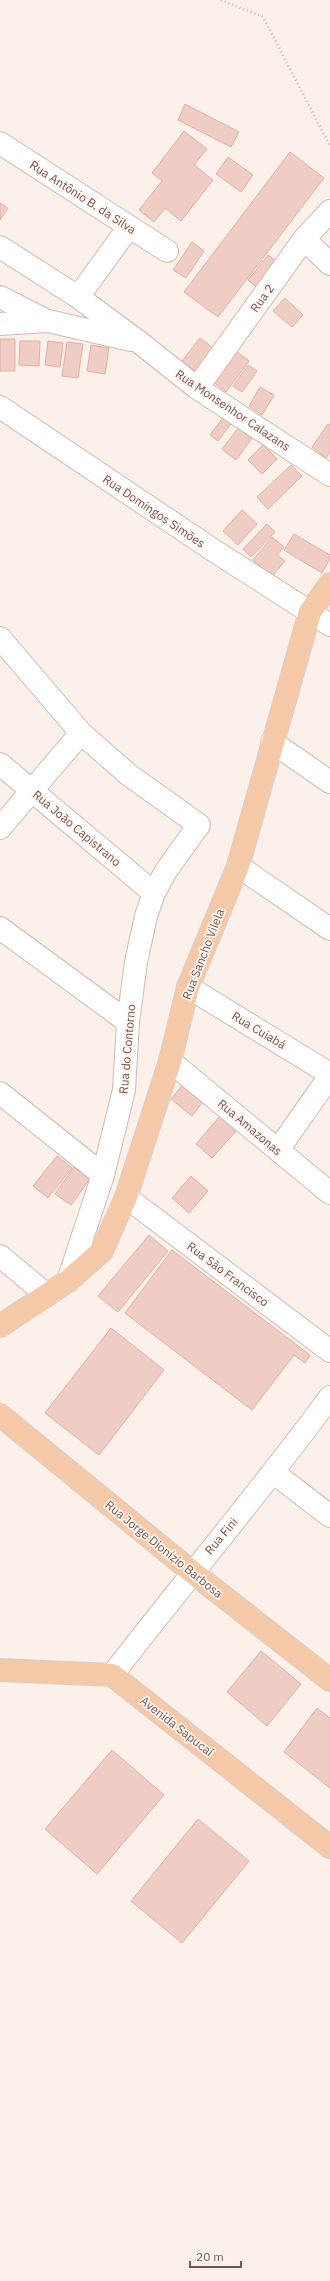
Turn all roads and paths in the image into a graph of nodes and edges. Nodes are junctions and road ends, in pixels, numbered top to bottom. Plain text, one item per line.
1 (221, 0) edge
2 (0, 143) edge
3 (330, 146) edge
4 (330, 211) edge
5 (129, 228) junction
6 (304, 239) junction
7 (0, 247) edge
8 (167, 251) dead end
9 (330, 264) edge
10 (0, 297) edge
11 (78, 297) junction
12 (48, 321) junction
13 (0, 324) edge
14 (140, 342) junction
15 (197, 388) junction
16 (0, 406) edge
17 (330, 475) edge
18 (330, 584) edge
19 (310, 612) junction
20 (330, 625) edge
21 (0, 638) edge
22 (82, 733) junction
23 (272, 742) junction
24 (0, 764) edge
25 (330, 782) edge
26 (33, 790) junction
27 (0, 828) edge
28 (238, 866) junction
29 (154, 893) junction
30 (0, 928) edge
31 (330, 929) edge
32 (188, 987) junction
33 (128, 1022) junction
34 (170, 1061) junction
35 (330, 1075) edge
36 (0, 1093) edge
37 (278, 1150) junction
38 (103, 1175) junction
39 (330, 1193) edge
40 (126, 1197) junction
41 (0, 1256) edge
42 (68, 1281) junction
43 (46, 1295) junction
44 (0, 1326) edge
45 (330, 1351) edge
46 (330, 1398) edge
47 (0, 1415) edge
48 (274, 1473) junction
49 (330, 1516) edge
50 (192, 1572) junction
51 (0, 1670) edge
52 (112, 1675) junction
53 (330, 1680) edge
54 (330, 1847) edge

1 - 3 path
2 - 5 street, Rua Antônio B. da Silva
4 - 6 street, Rua 2
5 - 8 street, Rua Antônio B. da Silva
5 - 11 street
6 - 9 street
6 - 15 street, Rua 2
7 - 11 street
10 - 12 street
11 - 14 street
12 - 13 street
12 - 14 street
14 - 15 street, Rua Monsenhor Calazans
15 - 17 street, Rua Monsenhor Calazans
16 - 19 street, Rua Domingos Simões
18 - 19 main road, Rua Sancho Vilela
19 - 20 street, Rua Domingos Simões
19 - 23 main road, Rua Sancho Vilela
21 - 22 street
22 - 26 street
22 - 29 street, Rua do Contorno
23 - 25 street
23 - 28 main road, Rua Sancho Vilela
24 - 26 street, Rua João Capistrano
26 - 27 street
26 - 29 street, Rua João Capistrano
28 - 31 street
28 - 32 main road, Rua Sancho Vilela
29 - 33 street, Rua do Contorno
30 - 33 street
32 - 34 main road, Rua Sancho Vilela
32 - 35 street, Rua Cuiabá
33 - 38 street, Rua do Contorno
34 - 37 street, Rua Amazonas
34 - 40 main road, Rua Sancho Vilela
35 - 37 street
36 - 38 street
37 - 39 street, Rua Amazonas
38 - 42 street, Rua do Contorno
40 - 42 main road, Rua Sancho Vilela
40 - 45 street, Rua São Francisco
41 - 43 street
42 - 43 main road, Rua Sancho Vilela
43 - 44 main road, Rua Sancho Vilela
46 - 48 street, Rua Fini
47 - 50 main road, Rua Jorge Dionízio Barbosa
48 - 49 street
48 - 50 street, Rua Fini
50 - 52 street, Rua Fini
50 - 53 main road, Rua Jorge Dionízio Barbosa
51 - 52 main road
52 - 54 main road, Avenida Sapucaí

